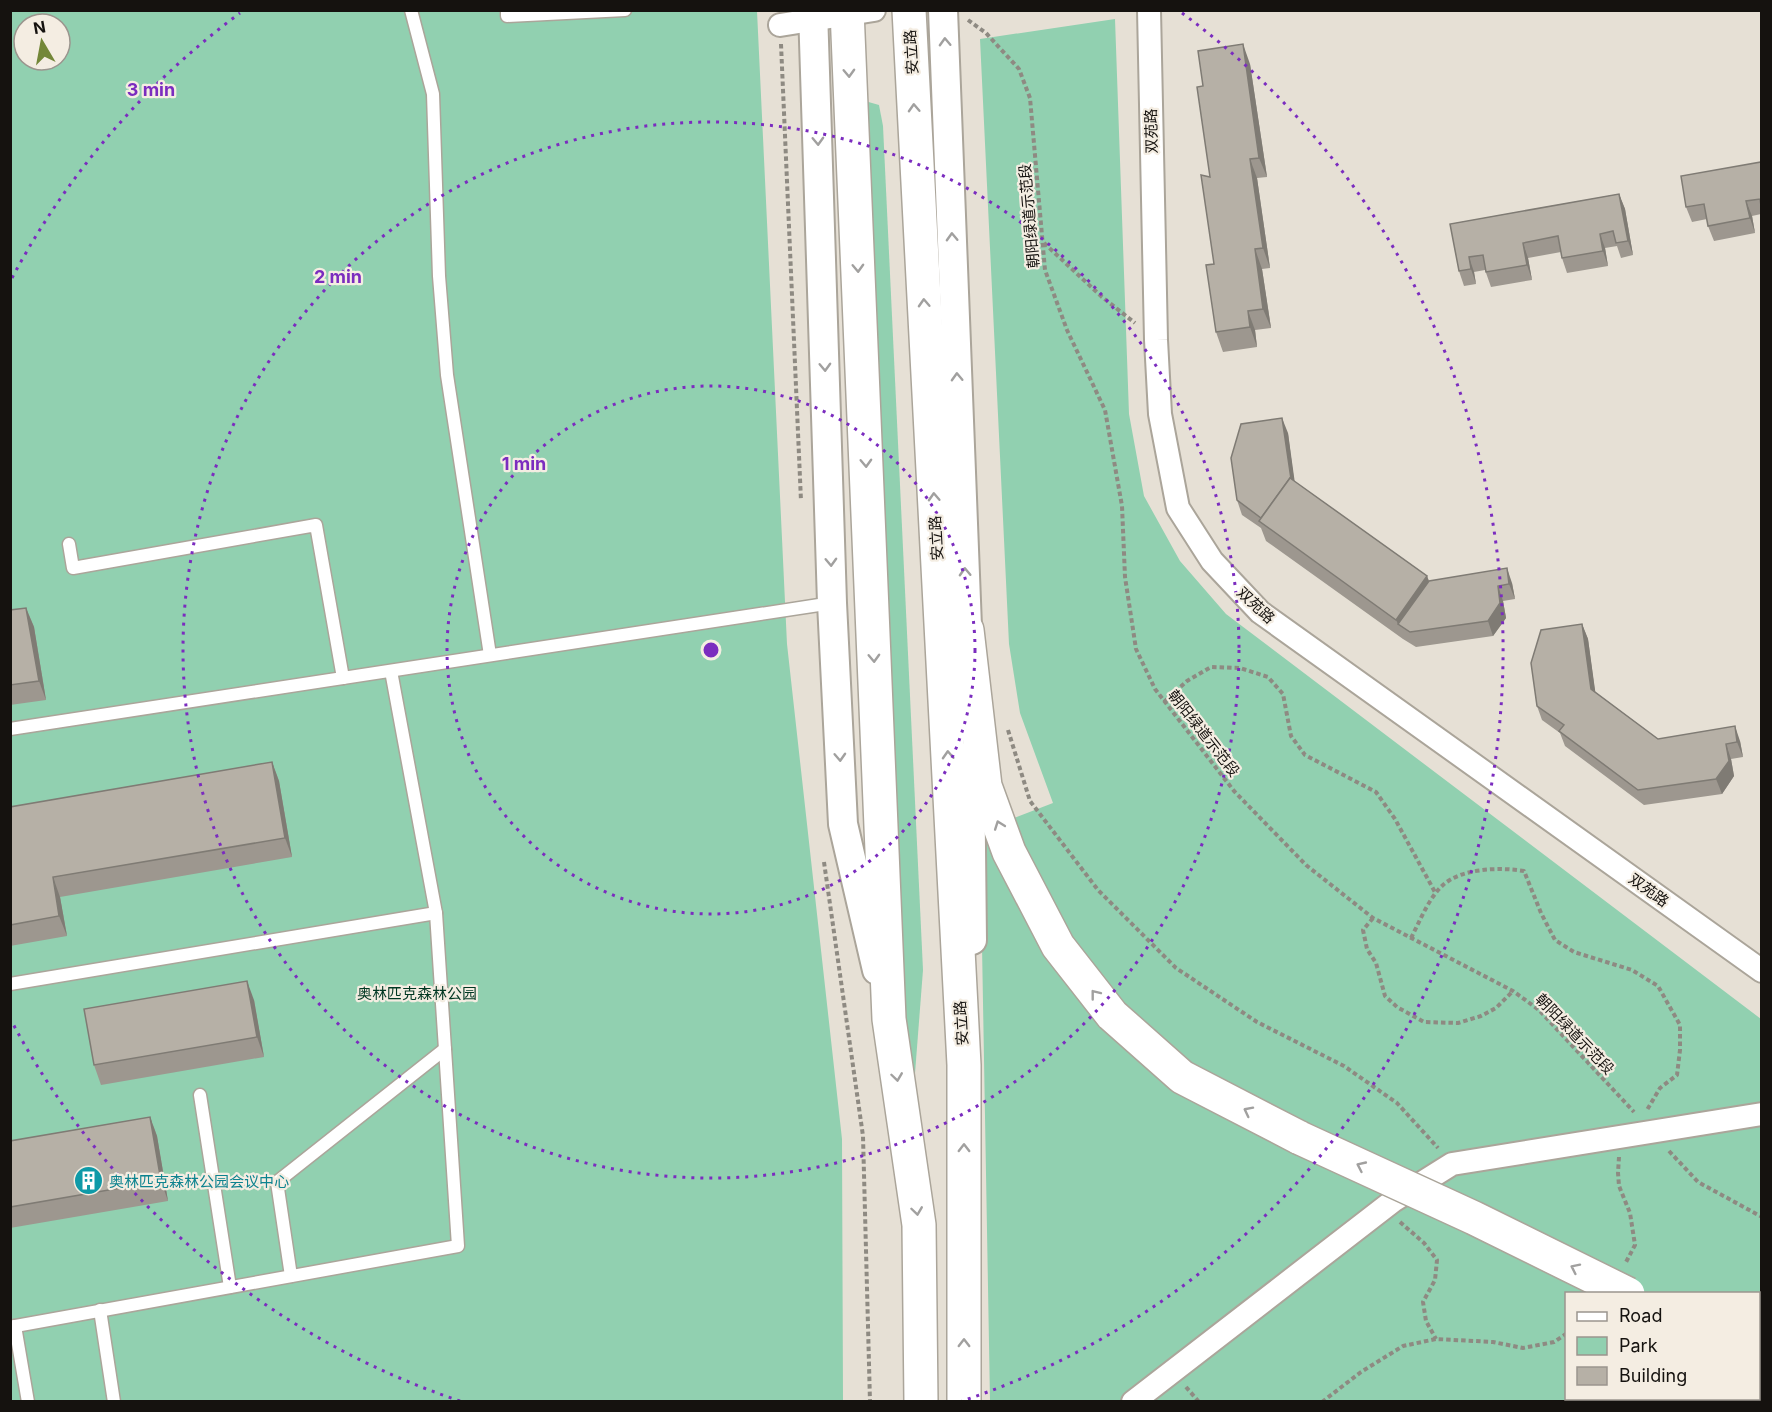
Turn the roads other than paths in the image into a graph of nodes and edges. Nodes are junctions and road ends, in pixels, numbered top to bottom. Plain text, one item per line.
1 (411, 10) edge
2 (507, 10) edge
3 (625, 10) edge
4 (909, 10) edge
5 (1149, 10) edge
6 (856, 12) edge
7 (814, 15) edge
8 (958, 18) edge
9 (780, 25) dead end
10 (69, 544) dead end
11 (832, 603) junction
12 (968, 630) junction
13 (490, 655) junction
14 (391, 671) junction
15 (343, 678) junction
16 (10, 729) edge
17 (436, 913) junction
18 (1761, 971) edge
19 (10, 984) edge
20 (889, 1019) junction
21 (445, 1049) junction
22 (963, 1065) junction
23 (200, 1095) dead end
24 (1761, 1114) edge
25 (291, 1276) junction
26 (1625, 1283) edge
27 (230, 1287) junction
28 (100, 1310) junction
29 (13, 1327) edge
30 (28, 1401) edge
31 (114, 1401) edge
32 (921, 1401) edge
33 (964, 1401) edge
34 (1133, 1401) edge

1 - 13 lane
2 - 3 lane
22 -> 4 main road, 安立路
5 - 18 street, 双苑路
6 - 7 street
6 -> 20 main road
7 - 9 street
7 -> 11 street
12 -> 8 street, 安立路
10 - 15 lane
11 - 13 lane
11 -> 20 street
12 - 22 street, 安立路
26 -> 12 main road, bridge
13 - 14 lane
14 - 15 lane
14 - 17 lane
15 - 16 lane
17 - 19 lane
17 - 21 lane
20 -> 32 main road
21 - 25 lane
21 - 25 lane
33 -> 22 main road, 安立路
23 - 27 lane
24 - 34 street
25 - 27 lane
27 - 28 lane
28 - 29 lane
28 - 31 lane
29 - 30 lane

